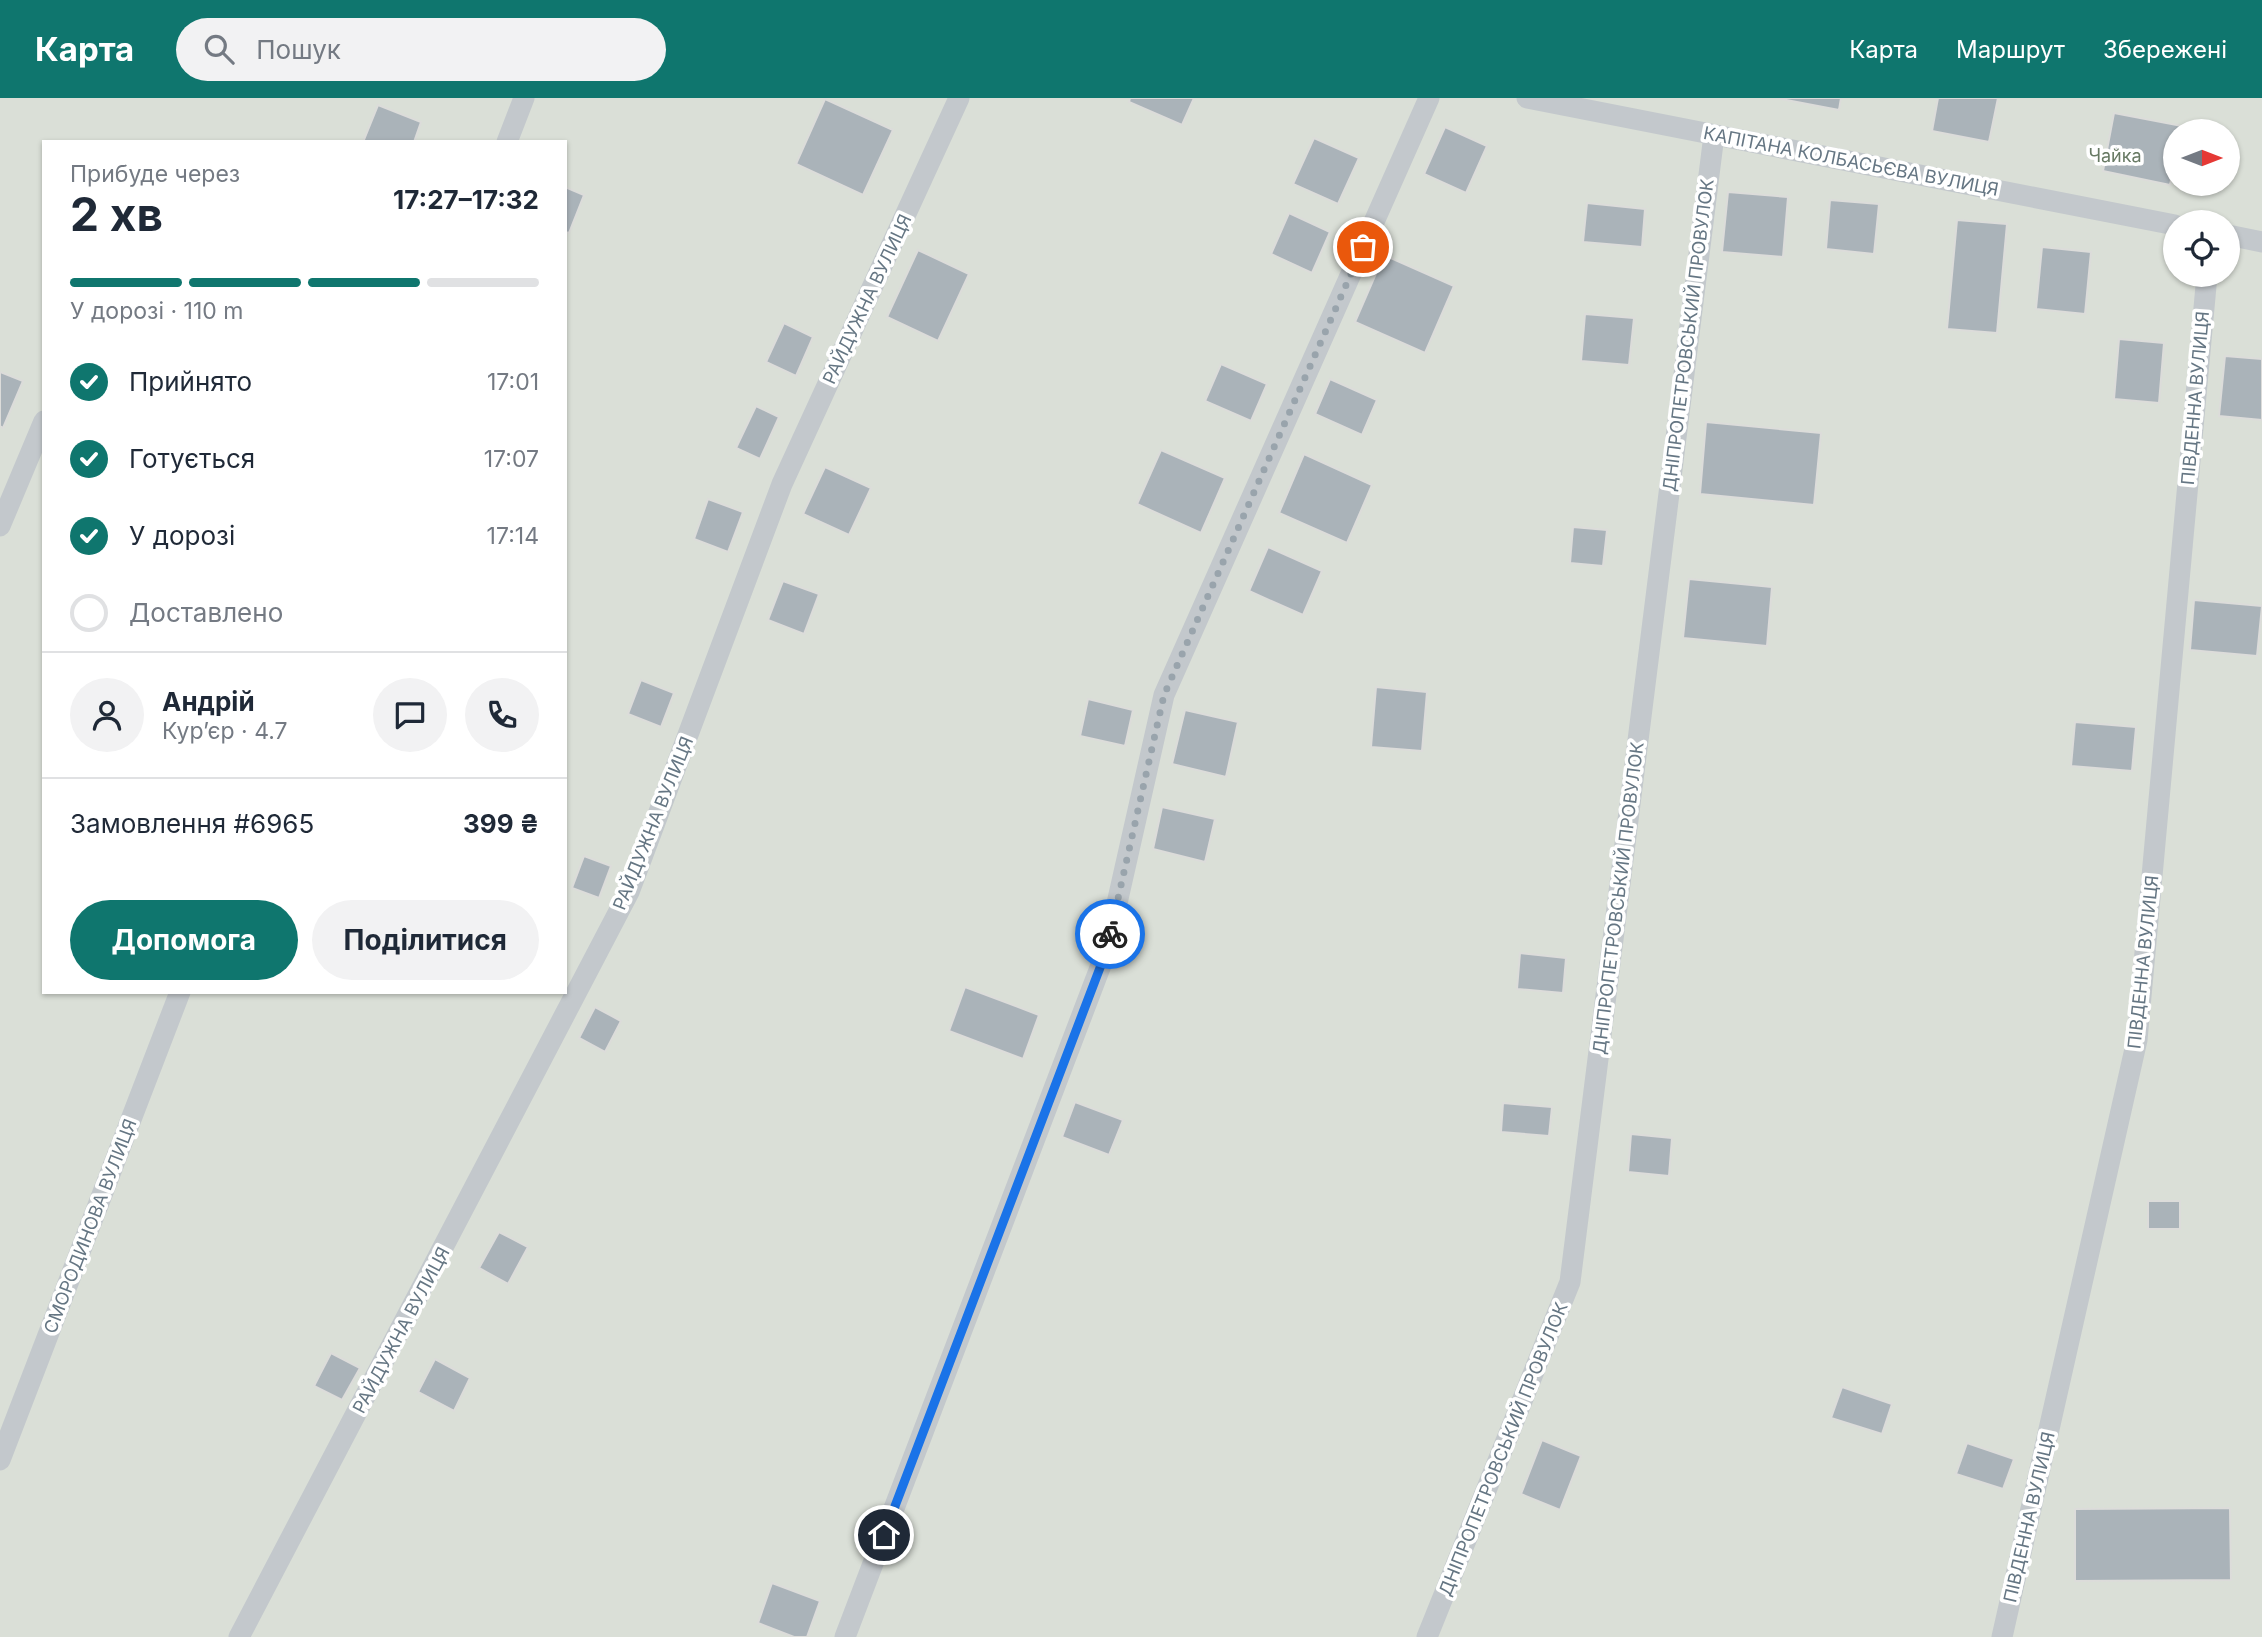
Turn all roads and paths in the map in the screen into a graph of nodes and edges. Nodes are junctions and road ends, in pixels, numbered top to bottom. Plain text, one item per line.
1 (524, 98) edge
2 (959, 98) edge
3 (1429, 98) edge
4 (1527, 98) edge
5 (1714, 135) junction
6 (509, 140) edge
7 (2163, 223) edge
8 (2240, 237) edge
9 (2262, 242) edge
10 (2206, 287) edge
11 (42, 426) edge
12 (0, 526) edge
13 (179, 994) edge
14 (0, 1461) edge
15 (239, 1637) edge
16 (845, 1637) edge
17 (1427, 1637) edge
18 (2001, 1637) edge

1 - 6 lane
2 - 15 lane, РАЙДУЖНА ВУЛИЦЯ
3 - 16 lane
4 - 5 lane, КАПІТАНА КОЛБАСЬЄВА ВУЛИЦЯ
5 - 7 lane, КАПІТАНА КОЛБАСЬЄВА ВУЛИЦЯ
5 - 17 lane, ДНІПРОПЕТРОВСЬКИЙ ПРОВУЛОК
8 - 9 lane
10 - 18 lane, ПІВДЕННА ВУЛИЦЯ
11 - 12 lane
13 - 14 lane, СМОРОДИНОВА ВУЛИЦЯ

